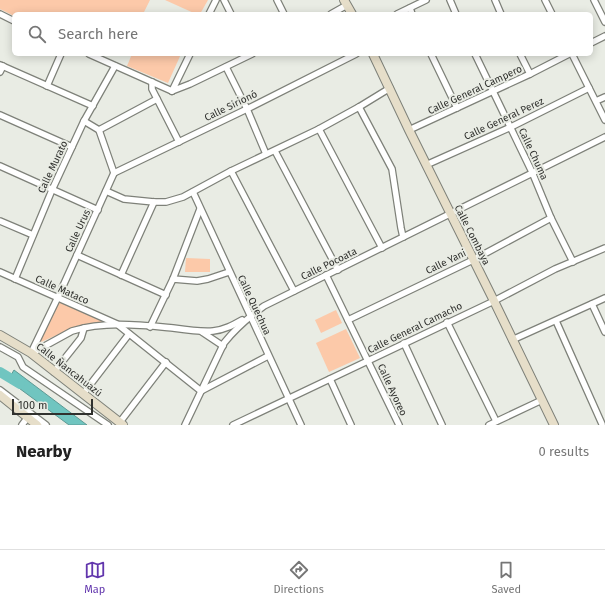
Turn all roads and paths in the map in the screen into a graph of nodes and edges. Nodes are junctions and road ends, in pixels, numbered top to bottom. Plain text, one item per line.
1 (216, 0) edge
2 (224, 0) edge
3 (277, 0) edge
4 (426, 0) edge
5 (450, 0) edge
6 (495, 0) edge
7 (545, 0) edge
8 (594, 0) edge
9 (346, 3) edge
10 (411, 11) edge
11 (210, 12) edge
12 (230, 12) edge
13 (283, 12) edge
14 (334, 12) edge
15 (351, 12) edge
16 (455, 12) edge
17 (501, 12) edge
18 (551, 12) edge
19 (0, 14) edge
20 (12, 20) edge
21 (605, 22) edge
22 (605, 36) edge
23 (593, 42) edge
24 (60, 56) edge
25 (93, 56) edge
26 (189, 56) edge
27 (247, 56) edge
28 (352, 56) edge
29 (374, 56) edge
30 (432, 56) edge
31 (476, 56) edge
32 (521, 56) edge
33 (567, 56) edge
34 (572, 56) edge
35 (1, 65) edge
36 (115, 66) junction
37 (226, 67) junction
38 (0, 72) edge
39 (530, 74) junction
40 (152, 82) junction
41 (47, 86) junction
42 (390, 88) junction
43 (589, 88) junction
44 (172, 91) junction
45 (493, 91) junction
46 (605, 97) edge
47 (157, 99) junction
48 (596, 101) junction
49 (93, 106) junction
50 (358, 107) junction
51 (457, 108) junction
52 (247, 109) junction
53 (0, 115) edge
54 (605, 120) edge
55 (84, 121) junction
56 (511, 127) junction
57 (318, 129) junction
58 (99, 130) junction
59 (409, 130) junction
60 (605, 138) edge
61 (179, 142) junction
62 (72, 147) junction
63 (275, 150) junction
64 (266, 154) junction
65 (426, 165) junction
66 (0, 166) edge
67 (231, 171) junction
68 (532, 172) junction
69 (114, 173) junction
70 (52, 190) junction
71 (106, 191) junction
72 (193, 192) junction
73 (154, 202) junction
74 (200, 209) junction
75 (98, 210) junction
76 (451, 214) junction
77 (551, 218) junction
78 (0, 221) edge
79 (33, 235) junction
80 (403, 237) junction
81 (382, 248) junction
82 (605, 248) edge
83 (77, 255) junction
84 (473, 260) junction
85 (573, 262) junction
86 (338, 270) junction
87 (0, 272) edge
88 (229, 272) junction
89 (121, 274) junction
90 (326, 276) junction
91 (15, 279) junction
92 (173, 279) junction
93 (294, 291) junction
94 (166, 295) junction
95 (58, 297) junction
96 (605, 298) edge
97 (494, 301) junction
98 (592, 304) junction
99 (250, 316) junction
100 (348, 320) junction
101 (556, 321) junction
102 (447, 322) junction
103 (117, 324) junction
104 (150, 326) junction
105 (84, 328) junction
106 (202, 331) junction
107 (605, 332) edge
108 (128, 334) junction
109 (0, 335) edge
110 (512, 340) junction
111 (404, 343) junction
112 (223, 346) junction
113 (0, 348) edge
114 (31, 354) junction
115 (268, 356) junction
116 (368, 361) junction
117 (166, 362) junction
118 (54, 372) junction
119 (330, 379) junction
120 (0, 390) edge
121 (201, 391) junction
122 (83, 394) junction
123 (0, 396) edge
124 (288, 400) junction
125 (542, 400) junction
126 (28, 417) junction
127 (496, 421) junction
128 (122, 424) edge
129 (602, 424) edge
130 (22, 425) edge
131 (37, 425) edge
132 (46, 425) edge
133 (108, 425) edge
134 (185, 425) edge
135 (233, 425) edge
136 (301, 425) edge
137 (352, 425) edge
138 (398, 425) edge
139 (442, 425) edge
140 (489, 425) edge
141 (554, 425) edge

1 - 11 street
2 - 12 street
3 - 13 street
4 - 10 street
5 - 16 street
6 - 17 street
7 - 18 street
8 - 21 street
9 - 14 street
9 - 15 street
19 - 20 street
22 - 23 street
24 - 41 street
25 - 36 street
26 - 44 street
27 - 37 street
28 - 52 street, Calle Sirionó
29 - 42 street, Calle Combaya
30 - 51 street
31 - 45 street, Calle Chuma
32 - 39 street
33 - 39 street, Calle General Campero
34 - 43 street
35 - 38 street
35 - 41 street
36 - 40 street
36 - 49 street, Calle Murato
37 - 44 street
37 - 52 street
39 - 45 street, Calle General Campero
40 - 44 street
40 - 47 street
41 - 49 street
42 - 50 street
42 - 59 street, Calle Combaya
43 - 48 street
43 - 56 street, Calle General Perez
45 - 51 street, Calle General Campero
45 - 56 street, Calle Chuma
46 - 48 street
47 - 58 street
47 - 61 street
48 - 54 street
49 - 55 street, Calle Murato
50 - 57 street
50 - 80 street
51 - 59 street, Calle General Campero
52 - 61 street, Calle Sirionó
52 - 64 street
53 - 62 street
55 - 58 street
55 - 62 street, Calle Murato
56 - 65 street, Calle General Perez
56 - 68 street, Calle Chuma
57 - 63 street
57 - 81 street
58 - 69 street
59 - 65 street, Calle Combaya
60 - 68 street, Calle Pocoata
61 - 69 street, Calle Sirionó
62 - 70 street, Calle Murato
63 - 64 street
63 - 86 street
64 - 67 street
65 - 76 street, Calle Combaya
66 - 70 street
67 - 72 street
67 - 93 street
68 - 76 street, Calle Pocoata
68 - 77 street, Calle Chuma
69 - 71 street, Calle Urus
70 - 75 street
70 - 79 street, Calle Murato
71 - 73 street
71 - 75 street, Calle Urus
72 - 73 street
72 - 74 street, Calle Quechua
73 - 89 street
74 - 88 street, Calle Quechua
74 - 92 street
75 - 83 street, Calle Urus
76 - 80 street, Calle Pocoata
76 - 84 street, Calle Combaya
77 - 84 street, Calle Yani
77 - 85 street, Calle Chuma
78 - 79 street
79 - 91 street, Calle Murato
80 - 81 street, Calle Pocoata
81 - 86 street, Calle Pocoata
82 - 85 street, Calle General Camacho
83 - 89 street
83 - 95 street, Calle Urus
84 - 97 street, Calle Combaya
84 - 100 street, Calle Yani
85 - 97 street, Calle General Camacho
86 - 90 street, Calle Pocoata
87 - 91 street, Calle Mataco
88 - 92 street
88 - 99 street, Calle Quechua
89 - 94 street
90 - 93 street, Calle Pocoata
90 - 100 street, Calle Ayoreo
91 - 95 street, Calle Mataco
92 - 94 street
93 - 99 street, Calle Pocoata
94 - 104 street
95 - 103 street, Calle Mataco
95 - 114 street, Calle Urus
96 - 98 street
97 - 102 street, Calle General Camacho
97 - 110 street, Calle Combaya
98 - 101 street
98 - 107 street
99 - 106 street
99 - 112 street, Calle Pocoata
99 - 115 street, Calle Quechua
100 - 116 street, Calle Ayoreo
101 - 110 street
101 - 129 street
102 - 111 street, Calle General Camacho
102 - 127 street
103 - 104 street
103 - 105 street
103 - 108 street
104 - 106 street
105 - 114 street
105 - 118 street
106 - 112 street
108 - 117 street
108 - 122 street
109 - 114 street, Calle Ñancahuazú
110 - 125 street, Calle Combaya
111 - 116 street, Calle General Camacho
111 - 139 street
112 - 121 street, Calle Pocoata
113 - 133 street
114 - 118 street, Calle Ñancahuazú
115 - 121 street
115 - 124 street, Calle Quechua
116 - 119 street, Calle General Camacho
116 - 138 street, Calle Ayoreo
117 - 121 street
117 - 128 street
118 - 122 street, Calle Ñancahuazú
119 - 124 street, Calle General Camacho
119 - 137 street
120 - 132 street
121 - 134 street, Calle Pocoata
122 - 128 street, Calle Ñancahuazú
123 - 126 street
124 - 135 street, Calle General Camacho
124 - 136 street, Calle Quechua
125 - 127 street
125 - 141 street, Calle Combaya
126 - 130 street
126 - 131 street
127 - 140 street

